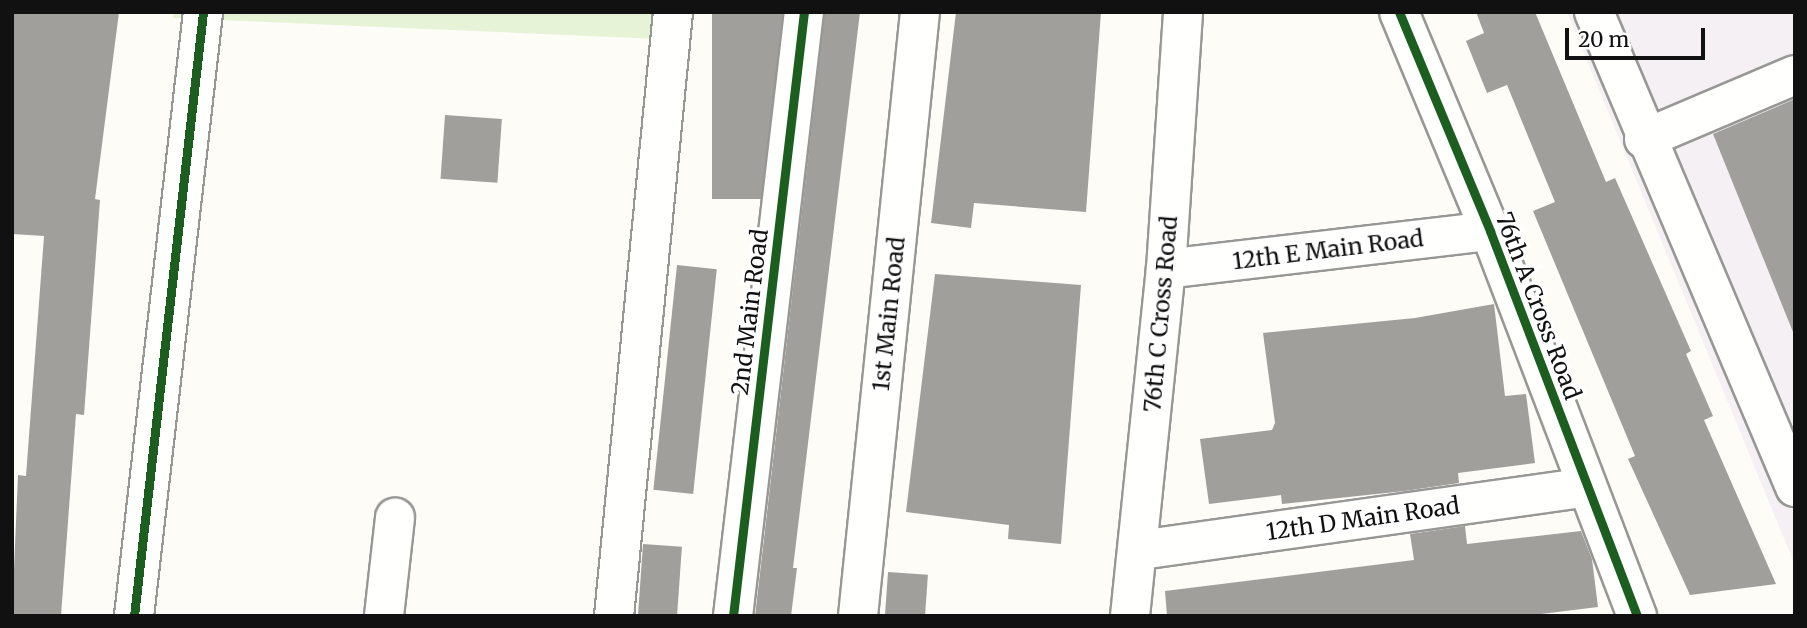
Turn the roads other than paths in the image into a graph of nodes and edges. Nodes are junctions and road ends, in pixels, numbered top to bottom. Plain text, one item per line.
1 (203, 12) edge
2 (673, 12) edge
3 (804, 12) edge
4 (920, 12) edge
5 (1183, 12) edge
6 (1399, 12) edge
7 (1594, 12) edge
8 (1795, 75) edge
9 (1644, 139) junction
10 (1490, 231) junction
11 (1166, 269) junction
12 (1587, 487) junction
13 (1795, 487) edge
14 (395, 518) dead end
15 (1140, 550) junction
16 (134, 616) edge
17 (384, 616) edge
18 (614, 616) edge
19 (733, 616) edge
20 (858, 616) edge
21 (1130, 616) edge
22 (1637, 616) edge

1 - 16 street
2 - 18 street
3 - 19 street, 2nd Main Road
4 - 20 street, 1st Main Road
5 - 11 street, 76th C Cross Road
6 - 10 street, 76th A Cross Road
7 - 9 street
8 - 9 street
9 - 13 street
10 - 11 street, 12th E Main Road
10 - 12 street, 76th A Cross Road
11 - 15 street, 76th C Cross Road
12 - 15 street, 12th D Main Road
12 - 22 street, 76th A Cross Road
14 - 17 street
15 - 21 street, 76th C Cross Road

